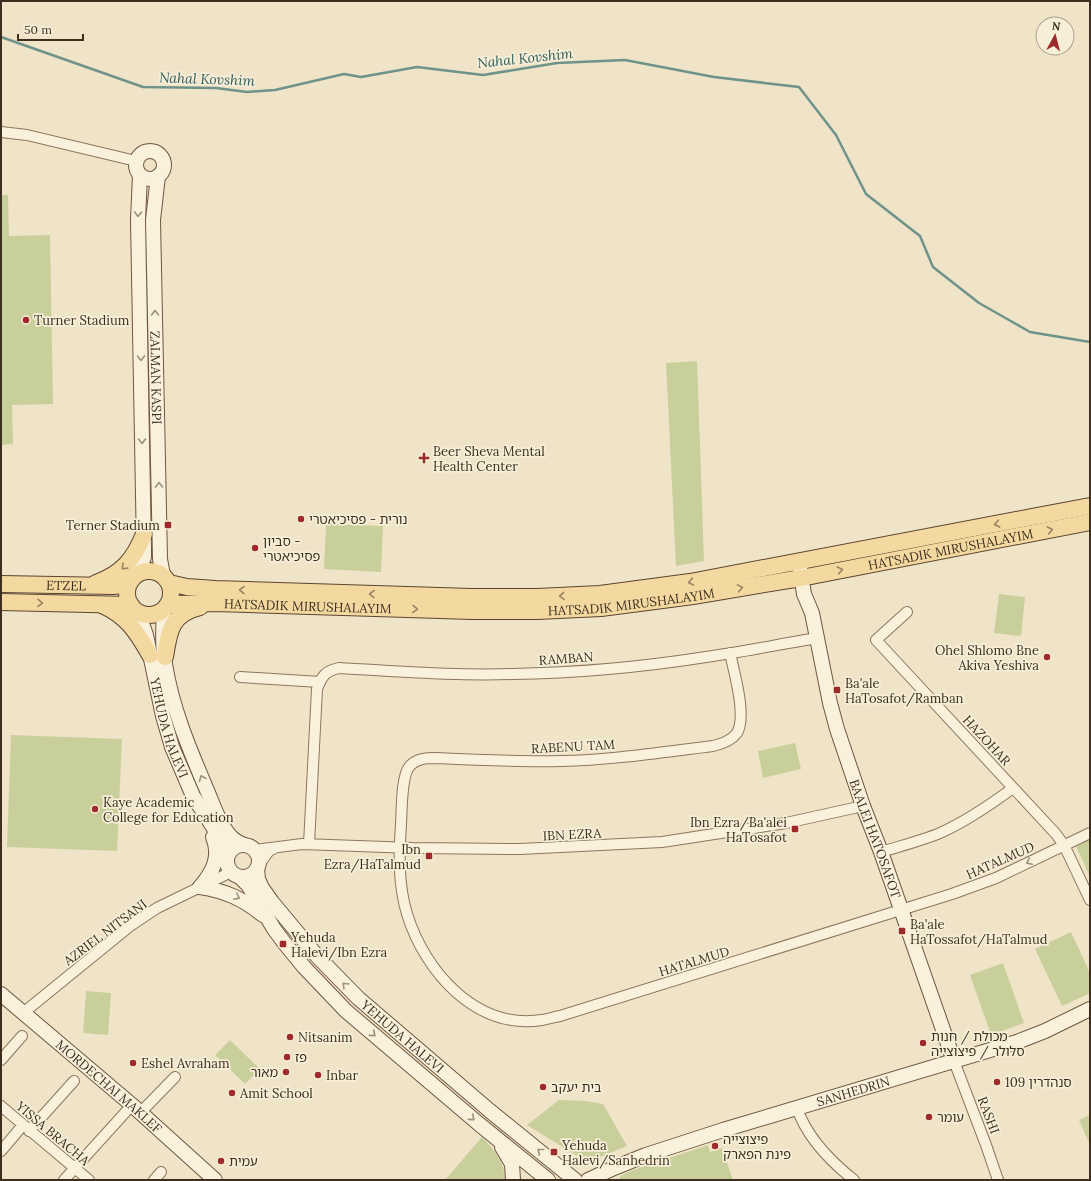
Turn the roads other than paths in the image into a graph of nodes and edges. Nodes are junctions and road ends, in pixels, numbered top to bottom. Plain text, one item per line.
1 (1, 132) edge
2 (136, 161) junction
3 (140, 175) junction
4 (158, 176) junction
5 (1090, 506) edge
6 (1090, 522) edge
7 (144, 534) junction
8 (805, 569) junction
9 (134, 578) junction
10 (167, 581) junction
11 (1, 584) edge
12 (87, 586) junction
13 (1, 602) edge
14 (215, 603) junction
15 (100, 604) junction
16 (166, 608) junction
17 (134, 609) junction
18 (907, 612) dead end
19 (817, 638) junction
20 (730, 653) junction
21 (158, 656) junction
22 (240, 677) dead end
23 (320, 682) junction
24 (1013, 788) junction
25 (863, 806) junction
26 (204, 814) junction
27 (1090, 833) edge
28 (309, 844) junction
29 (1064, 845) junction
30 (278, 846) junction
31 (249, 847) junction
32 (399, 847) junction
33 (881, 852) junction
34 (227, 857) junction
35 (258, 867) junction
36 (236, 875) junction
37 (200, 887) junction
38 (1090, 900) edge
39 (901, 910) junction
40 (268, 919) junction
41 (1, 994) edge
42 (1090, 1009) edge
43 (23, 1013) junction
44 (22, 1036) dead end
45 (1, 1060) edge
46 (954, 1061) junction
47 (175, 1077) dead end
48 (74, 1081) dead end
49 (1, 1106) edge
50 (797, 1108) junction
51 (136, 1109) junction
52 (26, 1128) junction
53 (494, 1137) junction
54 (1, 1151) edge
55 (74, 1168) junction
56 (614, 1168) junction
57 (161, 1172) dead end
58 (572, 1178) edge
59 (64, 1180) edge
60 (89, 1180) edge
61 (154, 1180) edge
62 (214, 1180) edge
63 (513, 1180) edge
64 (548, 1180) edge
65 (556, 1180) edge
66 (588, 1180) edge
67 (604, 1180) edge
68 (854, 1180) edge
69 (998, 1180) edge

1 - 2 street
2 - 3 street
2 - 4 street
3 - 4 street
3 -> 7 street, ZALMAN KASPI
10 -> 4 street, ZALMAN KASPI
5 -> 8 main road, HATSADIK MIRUSHALAYIM
8 -> 6 main road, HATSADIK MIRUSHALAYIM
7 - 9 street, ZALMAN KASPI
7 -> 12 main road
8 -> 10 main road, HATSADIK MIRUSHALAYIM
14 -> 8 main road, HATSADIK MIRUSHALAYIM
8 - 19 street, BAALEI HATOSAFOT
9 - 10 main road
9 - 12 main road, ETZEL
9 - 17 main road
10 - 16 main road
11 - 12 main road, ETZEL
13 -> 15 main road, ETZEL
14 - 16 main road, HATSADIK MIRUSHALAYIM
14 - 21 main road
15 - 17 main road, ETZEL
15 - 21 main road
16 - 17 main road
16 - 21 street, YEHUDA HALEVI
17 - 21 street, YEHUDA HALEVI
18 - 24 street, HAZOHAR
19 - 20 street, RAMBAN
19 - 25 street, BAALEI HATOSAFOT
20 - 23 street, RAMBAN
20 - 32 street, RABENU TAM
21 - 26 street, YEHUDA HALEVI
31 -> 21 street, YEHUDA HALEVI
22 - 23 street
23 - 28 street
24 - 29 street, HAZOHAR
24 - 33 street
25 - 32 street, IBN EZRA
25 - 33 street, BAALEI HATOSAFOT
26 - 34 street, YEHUDA HALEVI
26 - 37 street
27 - 29 street, HATALMUD
28 - 30 street, IBN EZRA
28 - 32 street, IBN EZRA
29 - 38 street, HAZOHAR
29 -> 39 street, HATALMUD
30 - 31 street, IBN EZRA
30 - 35 street
31 - 34 street
31 - 35 street
32 - 39 street, HATALMUD
33 - 39 street, BAALEI HATOSAFOT
34 - 36 street
35 - 36 street
58 -> 35 street, YEHUDA HALEVI
36 - 37 street, AZRIEL NITSANI
36 - 40 street, YEHUDA HALEVI
37 -> 40 street
37 - 43 street, AZRIEL NITSANI
39 - 46 street, BAALEI HATOSAFOT
40 -> 53 street, YEHUDA HALEVI
41 - 43 street, MORDECHAI MAKLEF
42 - 46 street, SANHEDRIN
43 - 51 street, MORDECHAI MAKLEF
44 - 45 street
46 - 50 street, SANHEDRIN
46 - 69 street, RASHI
47 - 51 street
48 - 52 street
49 - 52 street, YISSA BRACHA
50 - 56 street, SANHEDRIN
50 - 68 street
51 - 55 street
51 - 62 street, MORDECHAI MAKLEF
52 - 54 street
52 - 55 street, YISSA BRACHA
53 - 63 street
53 - 64 street, YEHUDA HALEVI
55 - 59 street
55 - 60 street, YISSA BRACHA
56 - 58 street, SANHEDRIN
56 - 66 street, SANHEDRIN
56 - 67 street
57 - 61 street
58 - 65 street, SANHEDRIN

